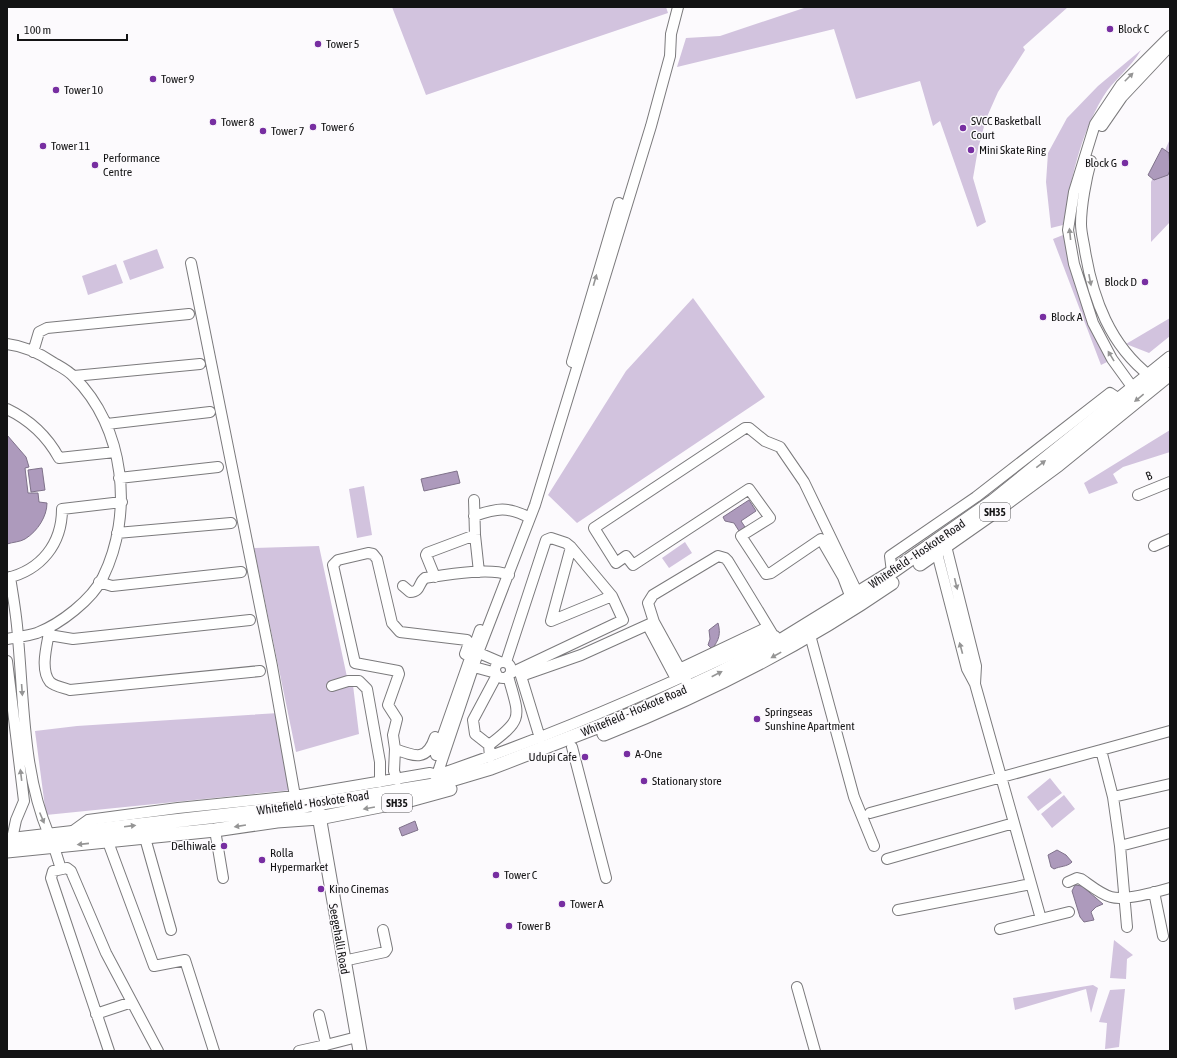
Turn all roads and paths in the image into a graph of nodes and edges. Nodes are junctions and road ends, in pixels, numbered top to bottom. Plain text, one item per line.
1 (678, 7) edge
2 (1170, 36) edge
3 (1170, 46) edge
4 (191, 263) dead end
5 (188, 314) dead end
6 (7, 344) edge
7 (33, 352) junction
8 (1170, 358) edge
9 (200, 364) dead end
10 (1170, 374) edge
11 (74, 376) junction
12 (1150, 376) junction
13 (1134, 388) junction
14 (1119, 399) junction
15 (7, 409) edge
16 (210, 412) dead end
17 (107, 424) junction
18 (115, 452) junction
19 (218, 467) dead end
20 (119, 478) junction
21 (1170, 482) edge
22 (1023, 484) junction
23 (1138, 495) dead end
24 (474, 500) dead end
25 (122, 502) junction
26 (474, 516) junction
27 (528, 516) junction
28 (231, 523) dead end
29 (117, 533) junction
30 (475, 535) junction
31 (1170, 539) edge
32 (1154, 546) dead end
33 (571, 547) junction
34 (942, 550) junction
35 (241, 572) dead end
36 (479, 572) junction
37 (892, 572) junction
38 (506, 574) junction
39 (435, 577) junction
40 (9, 578) edge
41 (99, 582) junction
42 (403, 586) dead end
43 (612, 596) junction
44 (855, 596) junction
45 (250, 620) dead end
46 (651, 624) junction
47 (49, 631) junction
48 (774, 634) junction
49 (810, 635) junction
50 (18, 637) junction
51 (7, 639) edge
52 (474, 646) junction
53 (7, 661) edge
54 (503, 662) junction
55 (474, 667) junction
56 (260, 671) dead end
57 (21, 674) junction
58 (496, 674) junction
59 (509, 675) junction
60 (8, 676) edge
61 (681, 679) junction
62 (332, 686) dead end
63 (25, 722) junction
64 (11, 724) edge
65 (1170, 731) edge
66 (540, 738) junction
67 (489, 745) junction
68 (572, 747) junction
69 (395, 749) junction
70 (1100, 750) junction
71 (490, 757) junction
72 (1000, 776) junction
73 (397, 780) junction
74 (380, 782) junction
75 (1170, 784) edge
76 (431, 785) junction
77 (296, 796) junction
78 (1113, 797) junction
79 (316, 804) junction
80 (870, 813) dead end
81 (319, 818) junction
82 (1014, 823) junction
83 (215, 830) junction
84 (70, 833) junction
85 (1170, 834) edge
86 (145, 838) junction
87 (52, 841) junction
88 (108, 842) junction
89 (9, 844) edge
90 (874, 846) dead end
91 (1120, 846) junction
92 (887, 860) dead end
93 (61, 869) junction
94 (223, 878) dead end
95 (606, 878) dead end
96 (1068, 882) dead end
97 (1032, 884) junction
98 (1170, 888) edge
99 (1154, 892) junction
100 (1124, 897) junction
101 (898, 910) dead end
102 (1069, 912) dead end
103 (1040, 919) junction
104 (1127, 927) dead end
105 (1000, 929) dead end
106 (171, 930) dead end
107 (384, 930) dead end
108 (1163, 936) dead end
109 (343, 961) junction
110 (797, 987) dead end
111 (132, 1002) junction
112 (96, 1014) junction
113 (320, 1014) dead end
114 (357, 1037) junction
115 (326, 1044) junction
116 (109, 1051) edge
117 (158, 1051) edge
118 (214, 1051) edge
119 (299, 1051) edge
120 (360, 1051) edge
121 (815, 1051) edge

1 - 27 street
13 -> 2 street
3 -> 12 street
4 - 77 street
5 - 7 street
6 - 7 street
7 - 11 street
8 - 12 main road, Whitefield - Hoskote Road / SH35
9 - 11 street
10 -> 22 main road, Whitefield - Hoskote Road / SH35
11 - 17 street
12 - 13 main road, Whitefield - Hoskote Road / SH35
13 - 14 main road, Whitefield - Hoskote Road / SH35
22 -> 14 main road, Whitefield - Hoskote Road / SH35
14 - 37 street
15 - 18 street
16 - 17 street
17 - 18 street
18 - 20 street
19 - 20 street
20 - 25 street
21 - 23 street, B
22 - 34 main road, Whitefield - Hoskote Road / SH35
22 - 37 main road, Whitefield - Hoskote Road / SH35
24 - 26 street
25 - 29 street
25 - 40 street
26 - 27 street
26 - 30 street
27 - 38 street
28 - 29 street
29 - 41 street
30 - 36 street
30 - 39 street
31 - 32 street
33 - 43 street
33 - 43 street
33 - 54 street
34 - 49 main road, Whitefield - Hoskote Road / SH35
34 - 72 street
35 - 41 street
36 - 38 street
36 - 39 street
37 - 44 main road, Whitefield - Hoskote Road / SH35
38 - 52 street
39 - 42 street
40 - 50 street
41 - 47 street
43 - 59 street
44 - 44 street
44 - 48 main road, Whitefield - Hoskote Road / SH35
45 - 47 street
46 - 48 street
46 - 61 street
46 - 66 street
47 - 50 street
47 - 56 street
48 - 61 main road, Whitefield - Hoskote Road / SH35
48 - 61 street
49 -> 68 main road, Whitefield - Hoskote Road / SH35
49 - 90 street
50 - 51 street
50 - 57 street
52 - 54 street
52 - 55 street
52 - 69 street
52 - 69 street
52 - 76 street
53 - 60 street
54 - 58 street
54 - 59 street
55 - 58 street
55 - 76 street
57 - 60 street
57 -> 63 street
58 - 59 street
58 - 67 street
59 - 67 street
60 - 64 street
61 - 66 street
61 - 76 main road, Whitefield - Hoskote Road / SH35
62 - 74 street
63 - 64 street
63 -> 87 street
89 -> 64 street
65 - 70 street
66 - 71 street
67 - 71 street
68 - 76 main road, Whitefield - Hoskote Road / SH35
68 - 95 street
69 - 73 street
70 - 72 street
70 - 78 street
71 - 76 street
72 - 80 street
72 - 82 street
73 - 74 street
73 - 76 street
74 - 77 street
75 - 78 street
76 - 79 main road, Whitefield - Hoskote Road / SH35
76 -> 81 main road, Whitefield - Hoskote Road / SH35
77 - 84 street
78 - 91 street
79 - 81 main road, Seegehalli Road
84 -> 79 main road, Whitefield - Hoskote Road / SH35
81 -> 83 main road, Whitefield - Hoskote Road / SH35
81 - 109 main road, Seegehalli Road
82 - 92 street
82 - 97 street
83 - 86 main road, Whitefield - Hoskote Road / SH35
83 - 94 street
84 - 87 main road, Whitefield - Hoskote Road / SH35
85 - 91 street
86 - 88 main road, Whitefield - Hoskote Road / SH35
86 - 106 street
88 -> 87 main road, Whitefield - Hoskote Road / SH35
87 - 89 main road, Whitefield - Hoskote Road / SH35
87 - 93 street
88 - 118 street
91 - 100 street
93 - 111 street
93 - 112 street
96 - 100 street
97 - 101 street
97 - 103 street
98 - 99 street
99 - 100 street
99 - 108 street
100 - 104 street
102 - 103 street
103 - 105 street
107 - 109 street
109 - 114 main road, Seegehalli Road
110 - 121 street
111 - 112 street
111 - 117 street
112 - 116 street
113 - 115 street
114 - 115 street
114 - 120 main road, Seegehalli Road
115 - 119 street

